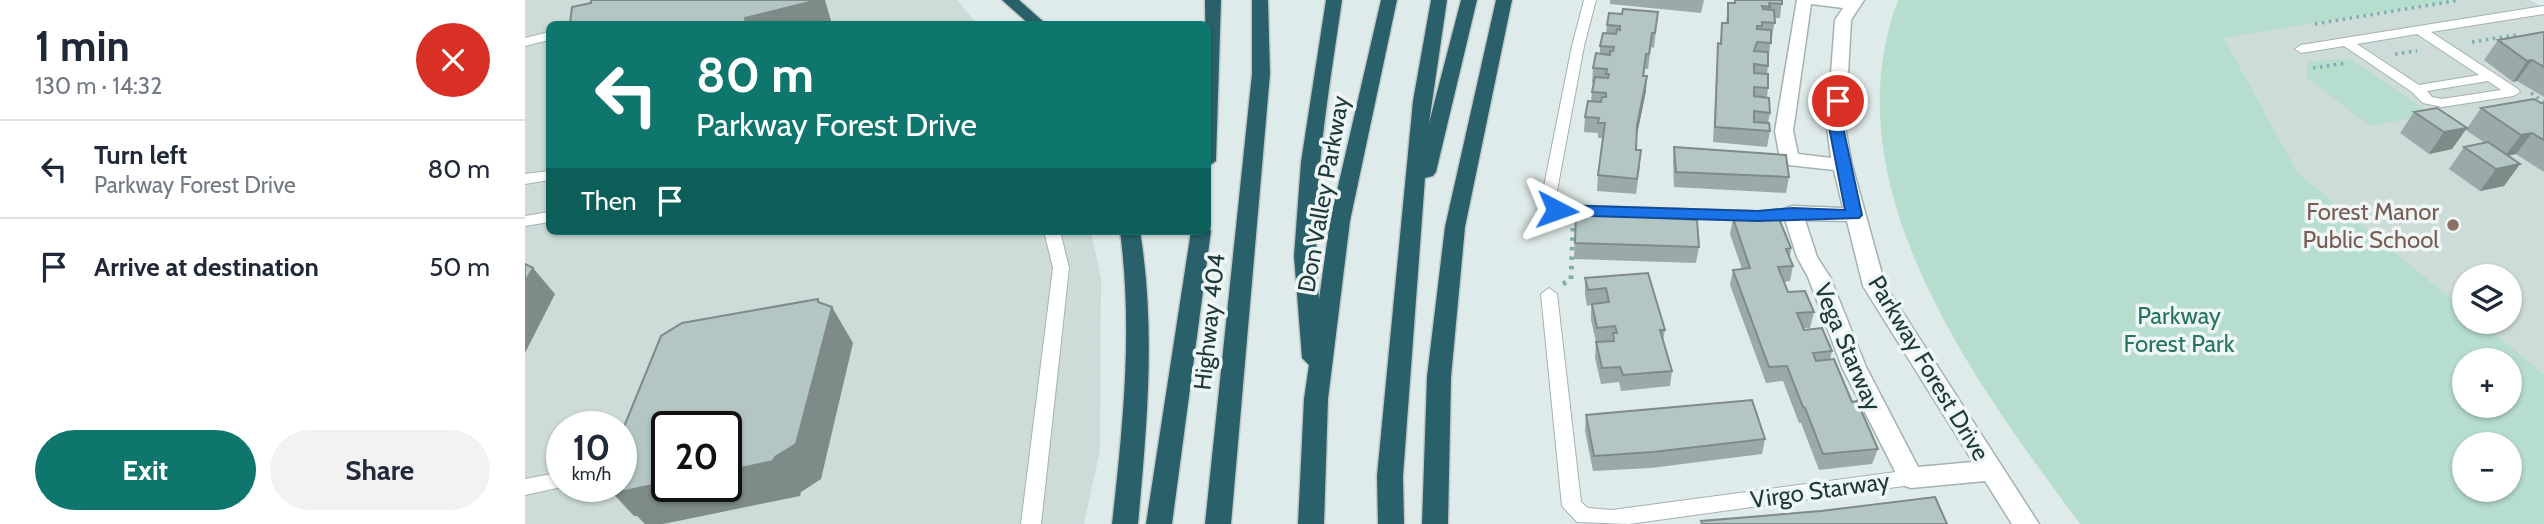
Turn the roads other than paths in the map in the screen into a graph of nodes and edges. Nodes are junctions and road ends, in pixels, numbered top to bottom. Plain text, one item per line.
1 (1010, 0) edge
2 (1030, 0) edge
3 (1213, 0) edge
4 (1260, 0) edge
5 (1334, 0) edge
6 (1389, 0) edge
7 (1439, 0) edge
8 (1469, 0) edge
9 (1504, 0) edge
10 (1590, 0) edge
11 (1805, 0) edge
12 (1815, 0) edge
13 (1855, 2) edge
14 (2544, 10) edge
15 (1034, 21) edge
16 (1043, 21) edge
17 (2421, 31) junction
18 (546, 37) edge
19 (525, 42) edge
20 (2346, 42) junction
21 (2301, 49) dead end
22 (1211, 54) edge
23 (2491, 77) junction
24 (2417, 89) junction
25 (1842, 165) junction
26 (546, 176) edge
27 (525, 179) edge
28 (1793, 213) junction
29 (1854, 215) junction
30 (546, 218) edge
31 (525, 221) edge
32 (1411, 232) junction
33 (1053, 235) edge
34 (1131, 235) edge
35 (1200, 235) edge
36 (1549, 294) road end
37 (1316, 399) junction
38 (1991, 470) junction
39 (1911, 478) junction
40 (546, 483) edge
41 (525, 487) edge
42 (1031, 524) edge
43 (1125, 524) edge
44 (1159, 524) edge
45 (1218, 524) edge
46 (1311, 524) edge
47 (1391, 524) edge
48 (1435, 524) edge
49 (2026, 524) edge

1 - 15 highway
2 - 16 highway
3 - 22 highway
4 - 45 highway, Highway 404
5 - 37 highway
6 - 37 highway, Don Valley Parkway
7 - 32 highway
8 - 32 highway
9 - 48 highway
10 - 28 lane
11 - 25 street
12 - 13 street
13 - 25 street, Parkway Forest Drive
14 - 17 lane
17 - 20 lane
17 - 23 lane
18 - 19 lane
20 - 21 lane
20 - 24 lane
23 - 24 lane
23 - 24 lane
25 - 29 street, Parkway Forest Drive
26 - 27 lane
28 - 29 street
28 - 39 street, Vega Starway
29 - 38 street, Parkway Forest Drive
30 - 31 lane
32 - 47 highway
33 - 42 lane
34 - 43 highway
35 - 44 highway, Highway 404
36 - 39 lane, Virgo Starway
37 - 46 highway
38 - 39 street, Virgo Starway
38 - 49 street, Parkway Forest Drive
40 - 41 lane

